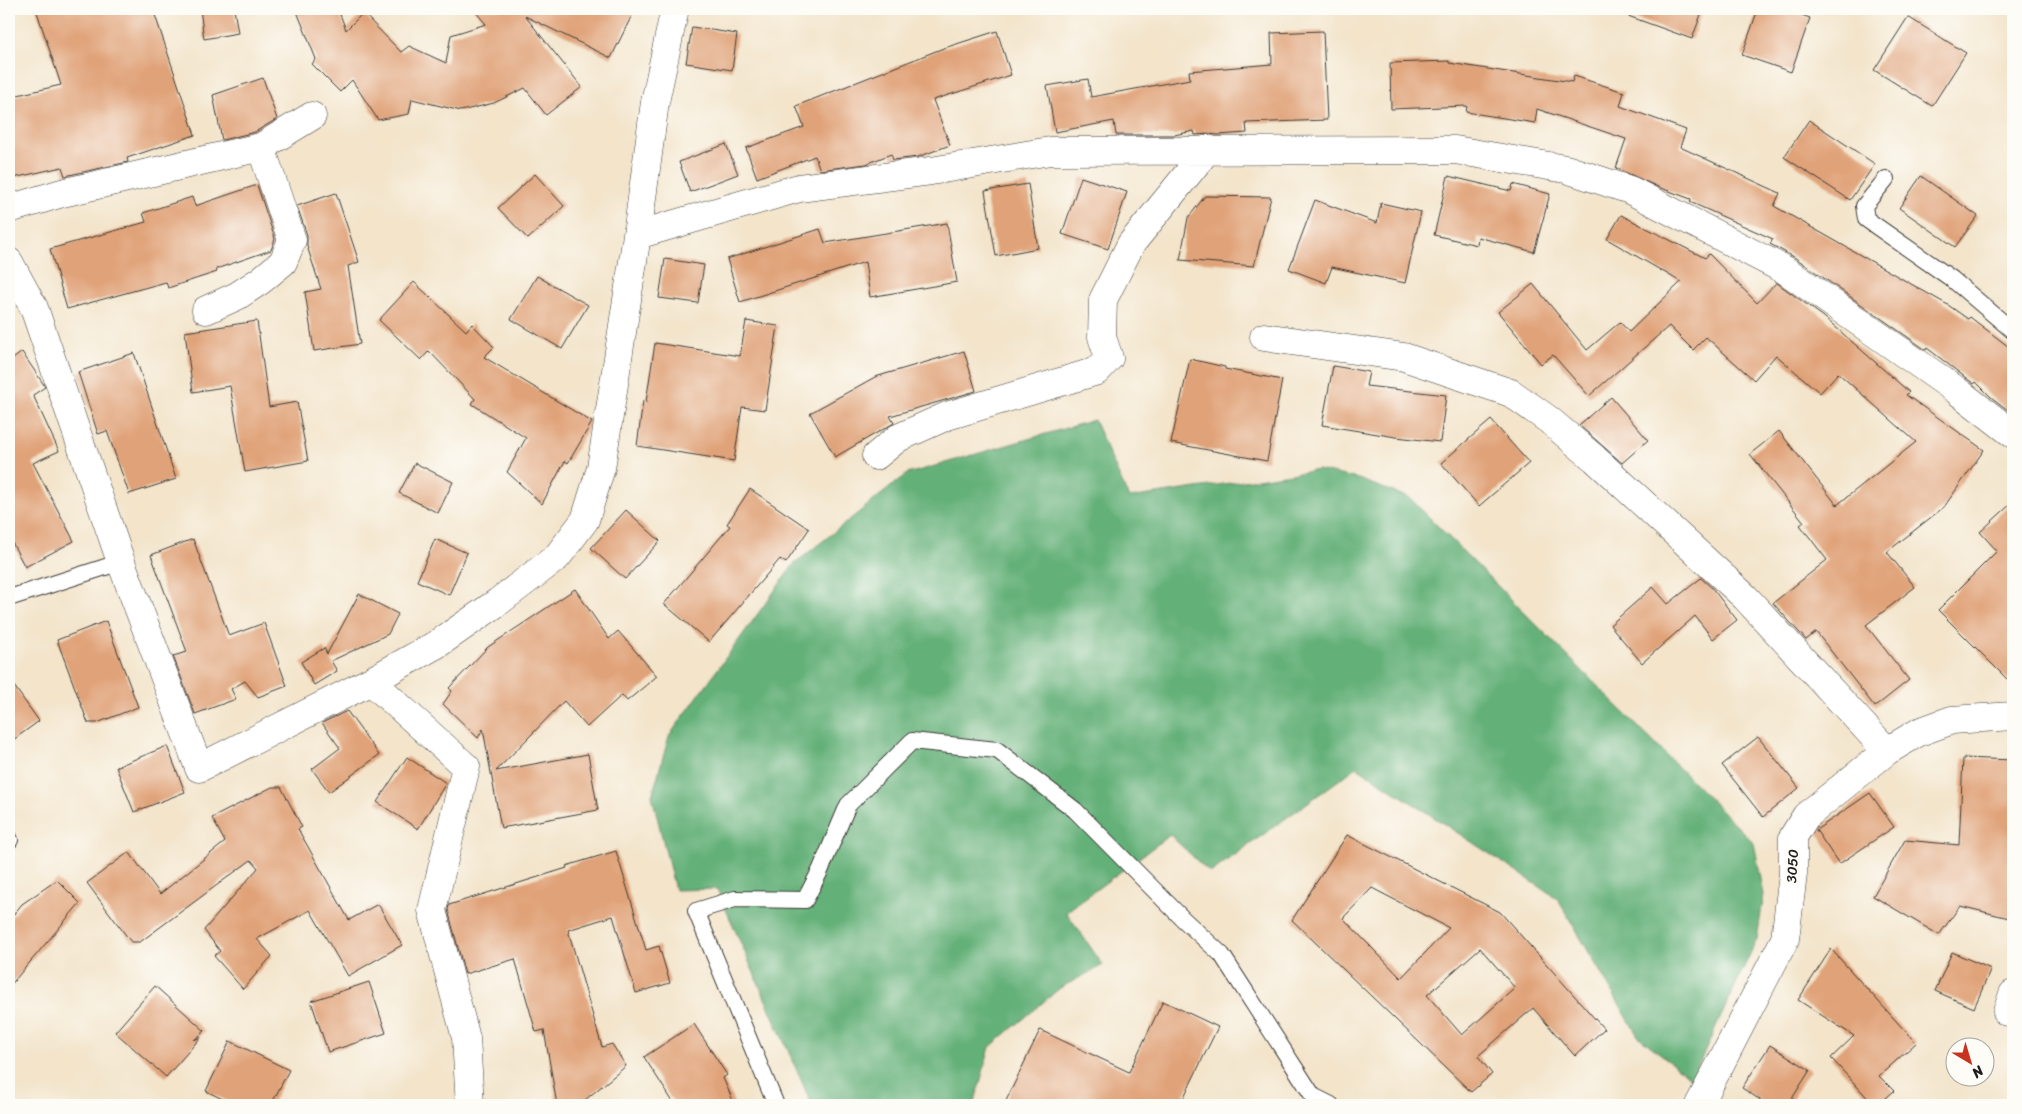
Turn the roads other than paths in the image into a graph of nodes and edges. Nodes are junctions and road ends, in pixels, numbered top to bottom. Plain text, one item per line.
1 (673, 10) edge
2 (312, 116) dead end
3 (261, 147) junction
4 (1208, 149) junction
5 (1886, 179) dead end
6 (9, 209) edge
7 (637, 235) junction
8 (9, 262) edge
9 (206, 310) dead end
10 (2013, 330) edge
11 (1264, 337) dead end
12 (2013, 434) edge
13 (876, 456) dead end
14 (120, 562) junction
15 (9, 598) edge
16 (371, 681) junction
17 (2013, 716) edge
18 (1887, 751) junction
19 (470, 1105) edge
20 (776, 1105) edge
21 (1331, 1105) edge
22 (1699, 1105) edge

1 - 7 street
2 - 3 street
3 - 6 street
3 - 9 street
4 - 7 street
4 - 12 street
4 - 13 street
5 - 10 lane
7 - 16 street
8 - 14 street
11 - 18 street
14 - 15 lane
14 - 16 street
16 - 19 street
17 - 18 street, 3050
18 - 22 street, 3050
20 - 21 lane

